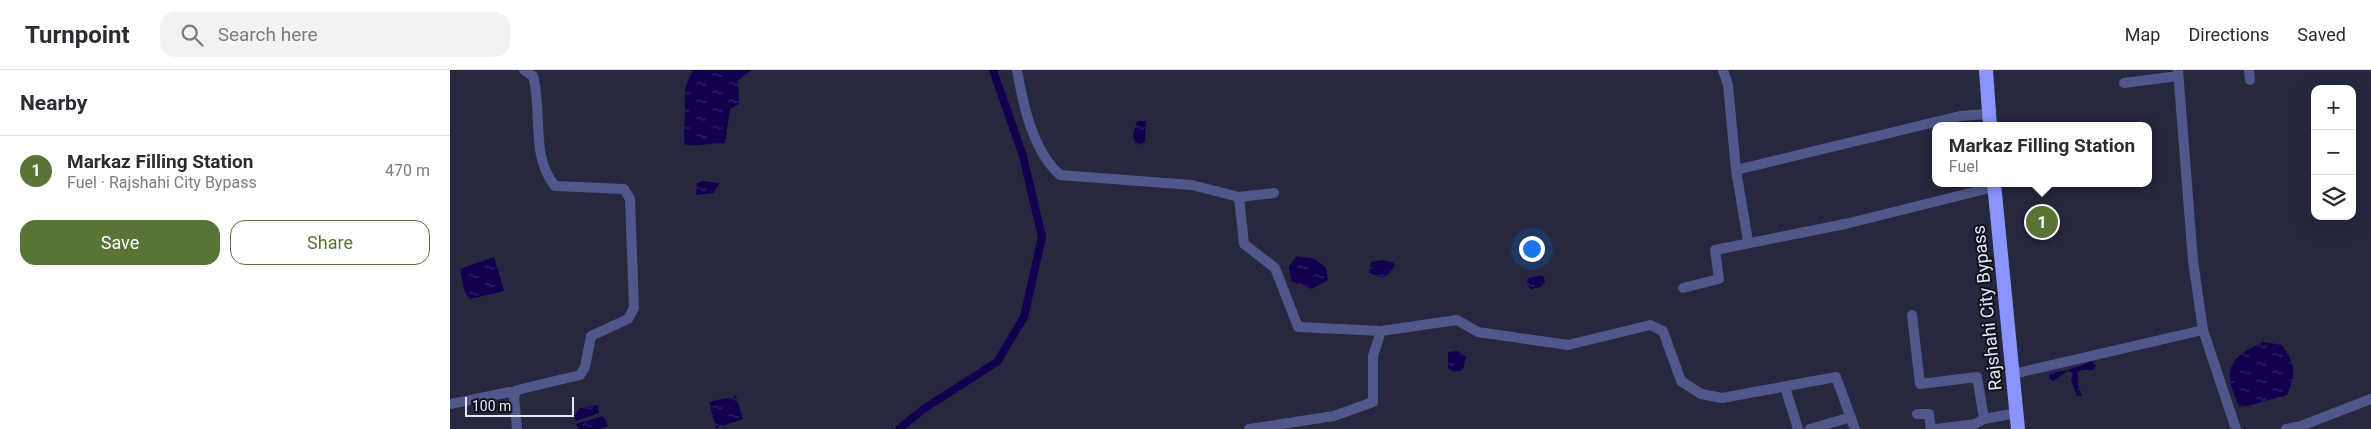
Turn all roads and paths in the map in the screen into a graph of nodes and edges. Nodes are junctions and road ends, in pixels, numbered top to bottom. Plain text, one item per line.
1 (524, 70) edge
2 (1017, 70) edge
3 (1723, 70) edge
4 (1986, 70) edge
5 (2178, 73) edge
6 (2124, 83) dead end
7 (1990, 120) edge
8 (1935, 122) edge
9 (1932, 123) edge
10 (1736, 170) junction
11 (1986, 187) edge
12 (1994, 187) edge
13 (1274, 193) dead end
14 (1239, 197) junction
15 (1748, 242) junction
16 (1683, 288) dead end
17 (1912, 316) dead end
18 (2203, 330) junction
19 (1381, 331) junction
20 (2013, 374) junction
21 (1784, 387) junction
22 (514, 397) junction
23 (2371, 399) edge
24 (450, 404) edge
25 (2017, 413) junction
26 (1917, 414) dead end
27 (1851, 417) junction
28 (1984, 419) junction
29 (517, 429) edge
30 (1249, 429) edge
31 (1798, 429) edge
32 (1810, 429) edge
33 (1855, 429) edge
34 (1931, 429) edge
35 (1937, 429) edge
36 (2018, 429) edge
37 (2236, 429) edge
38 (2286, 429) edge

1 - 22 street
2 - 14 street
3 - 10 street
4 - 7 highway
5 - 6 street
5 - 18 street
7 - 8 street
9 - 10 street
10 - 15 street
11 - 15 street
12 - 20 highway, Rajshahi City Bypass
13 - 14 street
14 - 19 street
15 - 16 street
17 - 28 street
18 - 20 street
18 - 37 street
19 - 21 street
19 - 30 street
20 - 25 highway, Rajshahi City Bypass
21 - 27 street
21 - 31 street
22 - 24 street
22 - 29 street
23 - 38 street
25 - 28 street
25 - 36 highway, Rajshahi City Bypass
26 - 34 street
27 - 32 street
27 - 33 street
28 - 35 street

